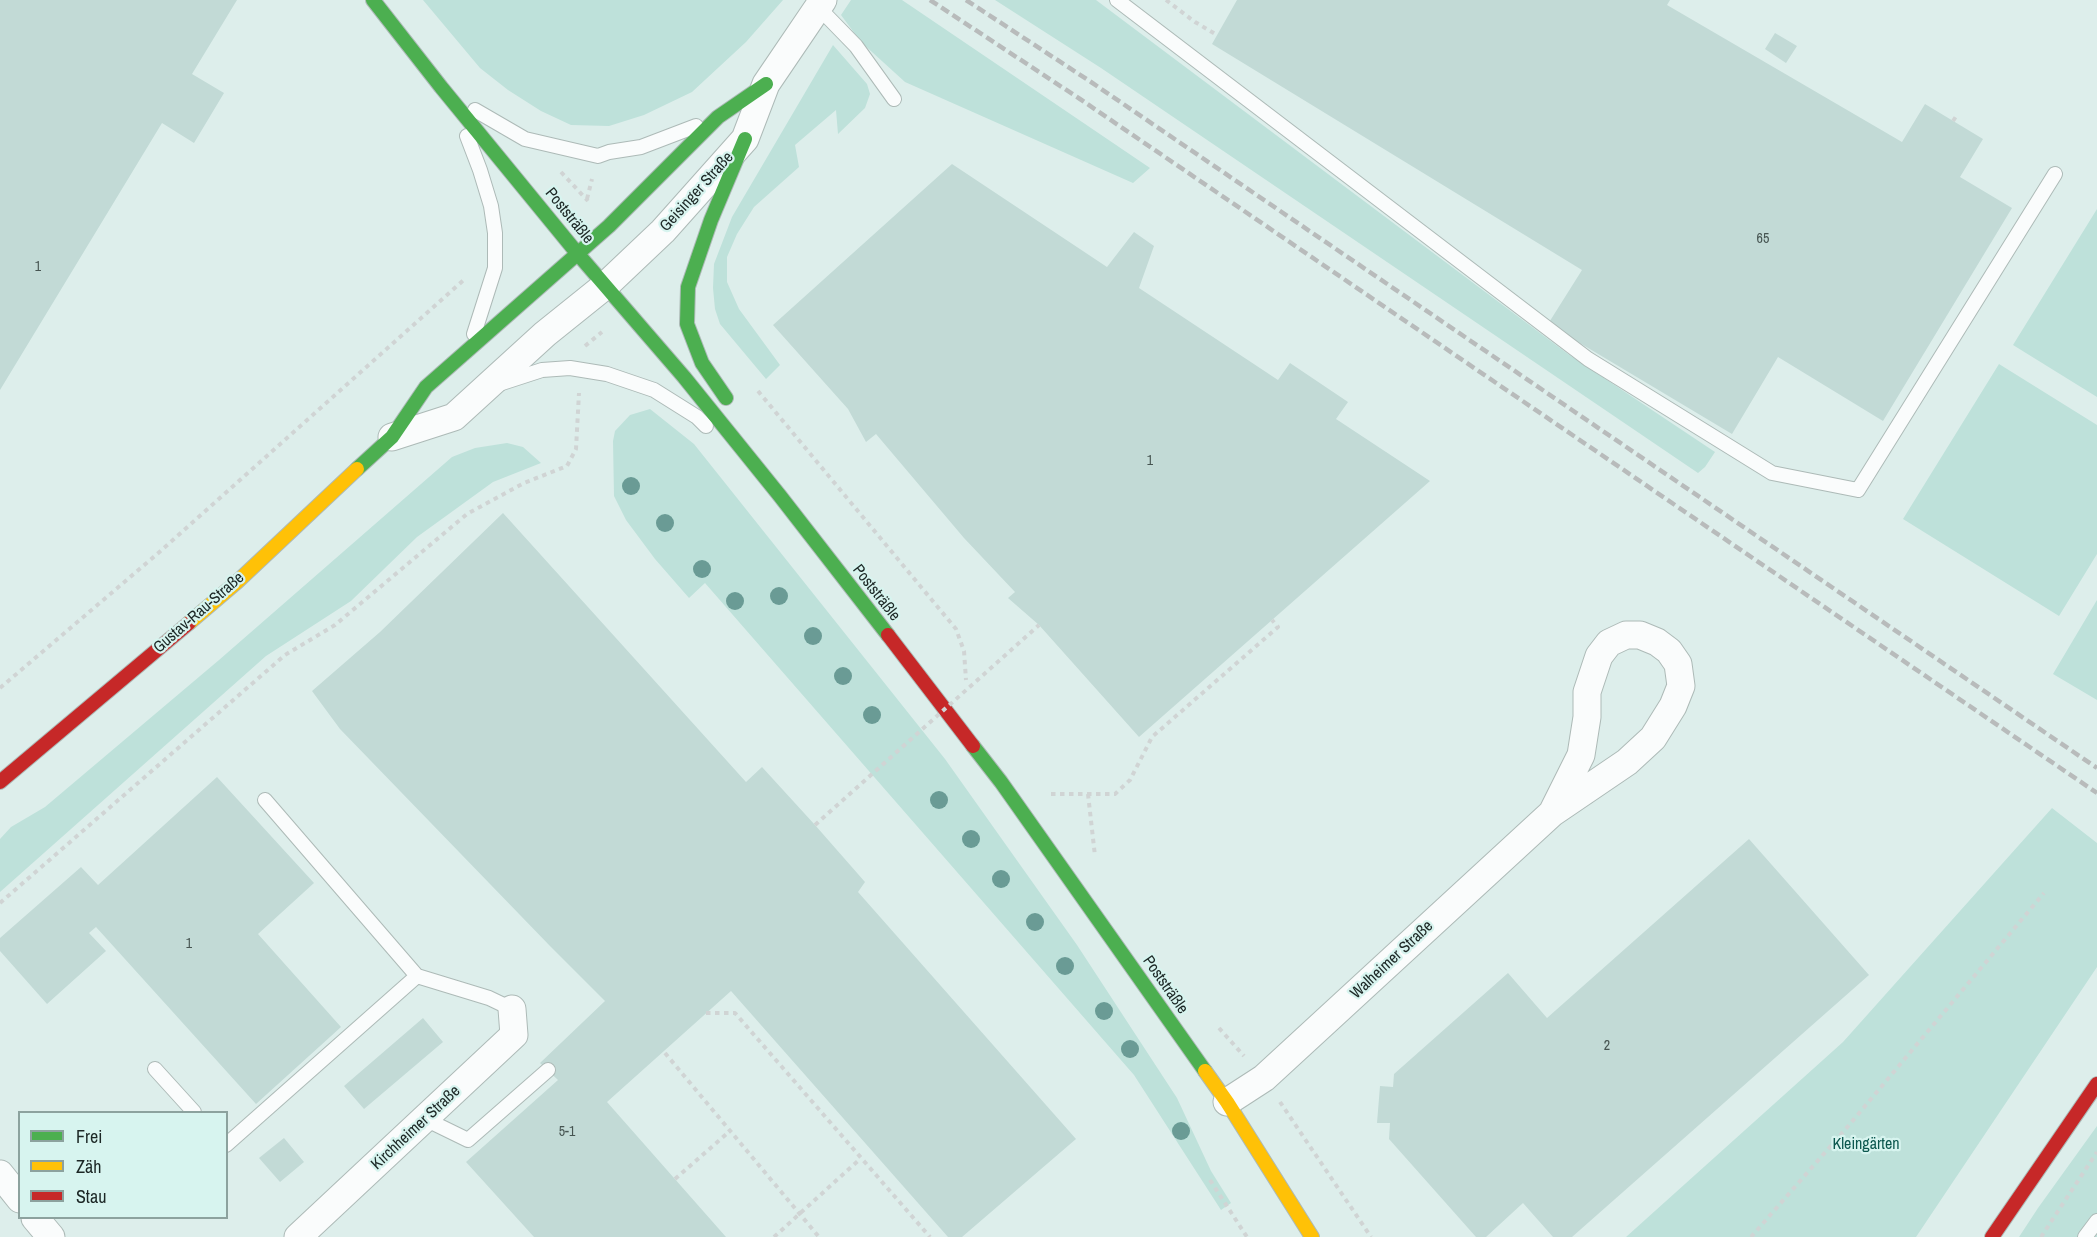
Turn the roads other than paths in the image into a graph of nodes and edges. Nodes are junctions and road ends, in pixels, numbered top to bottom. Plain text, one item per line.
1 (373, 0) edge
2 (1117, 0) edge
3 (821, 3) edge
4 (766, 84) junction
5 (441, 87) junction
6 (894, 99) dead end
7 (718, 117) junction
8 (745, 139) junction
9 (2055, 174) dead end
10 (577, 253) junction
11 (606, 285) junction
12 (468, 352) junction
13 (486, 388) junction
14 (732, 407) dead end
15 (392, 437) junction
16 (772, 463) dead end
17 (780, 496) junction
18 (814, 540) junction
19 (0, 782) edge
20 (265, 800) dead end
21 (1552, 813) junction
22 (417, 976) junction
23 (512, 1010) joint
24 (155, 1069) dead end
25 (548, 1070) dead end
26 (2097, 1084) edge
27 (1227, 1102) junction
28 (192, 1111) edge
29 (425, 1119) junction
30 (228, 1143) edge
31 (0, 1174) edge
32 (18, 1196) edge
33 (36, 1219) edge
34 (2097, 1221) edge
35 (51, 1237) edge
36 (298, 1237) edge
37 (1312, 1237) edge
38 (1992, 1237) edge
39 (2085, 1237) edge

1 - 5 main road, Poststräßle
2 - 9 lane
3 - 4 street, Geisinger Straße
3 - 6 lane
4 - 7 main road, Geisinger Straße
4 - 8 street, Geisinger Straße
5 - 7 lane
5 - 10 main road, Poststräßle
5 - 12 lane
7 - 10 main road, Geisinger Straße
8 - 11 street, Geisinger Straße
8 - 14 main road
10 - 11 main road, Poststräßle
10 - 12 main road, Gustav-Rau-Straße
11 - 13 street, Gustav-Rau-Straße
11 - 17 main road, Poststräßle
12 - 15 main road, Gustav-Rau-Straße
13 - 15 street, Gustav-Rau-Straße
13 - 17 lane
15 - 19 main road, Gustav-Rau-Straße
16 - 18 main road
17 - 18 main road, Poststräßle
18 - 27 main road, Poststräßle
20 - 22 lane
21 - 21 street, Walheimer Straße
21 - 27 street, Walheimer Straße
22 - 23 lane
22 - 30 lane
23 - 29 street, Kirchheimer Straße
24 - 28 lane
25 - 29 lane
26 - 38 main road
27 - 37 main road, Poststräßle
29 - 36 street, Kirchheimer Straße
31 - 32 street
33 - 35 street
34 - 39 lane

